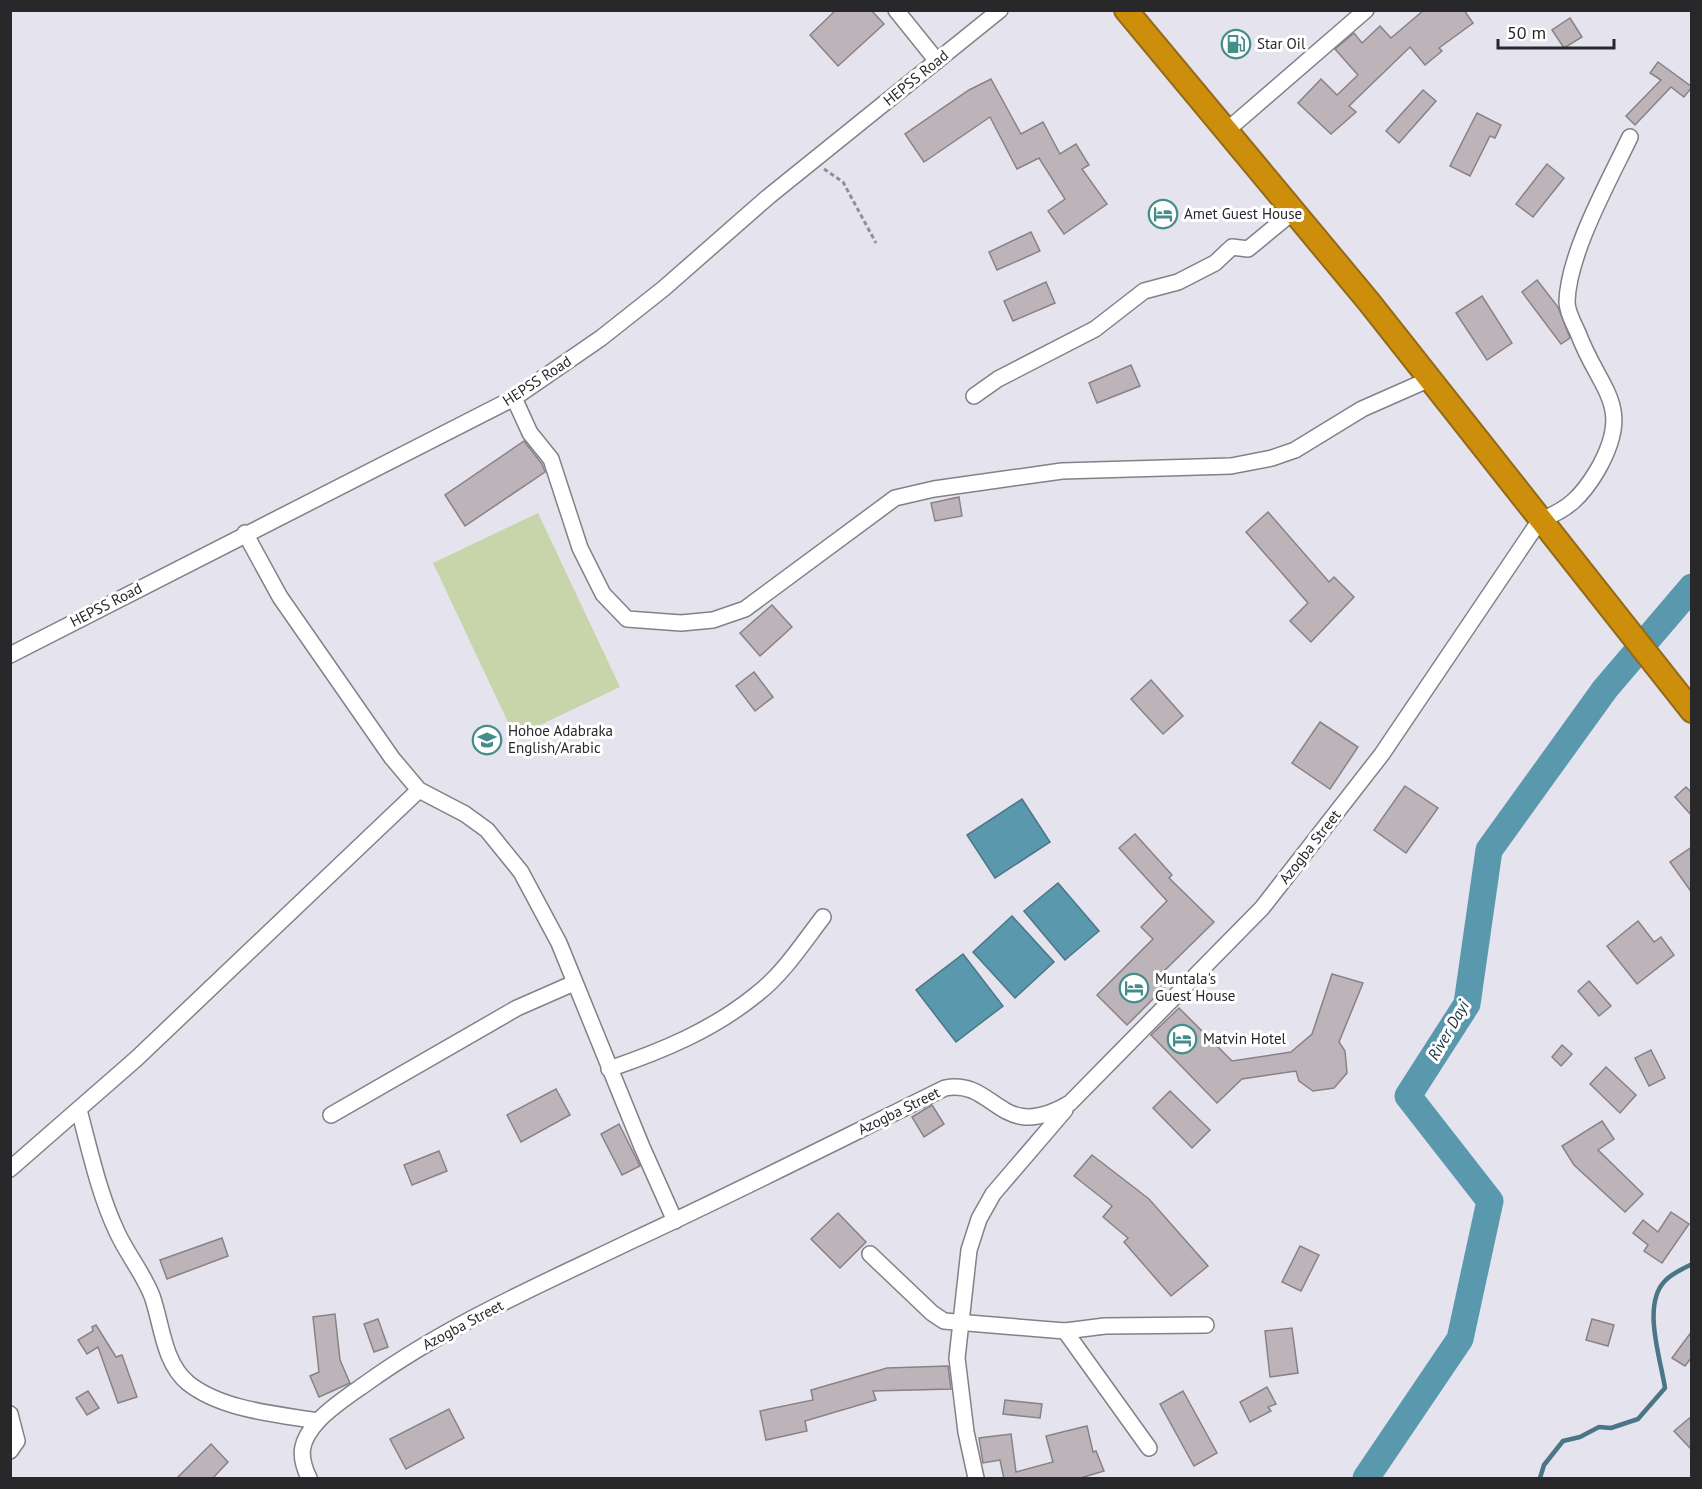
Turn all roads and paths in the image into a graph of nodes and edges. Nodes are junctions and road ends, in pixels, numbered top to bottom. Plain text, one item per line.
1 (896, 10) edge
2 (1000, 10) edge
3 (1126, 10) edge
4 (1366, 10) edge
5 (937, 61) junction
6 (1225, 132) junction
7 (1630, 137) dead end
8 (813, 160) junction
9 (1293, 212) junction
10 (876, 243) dead end
11 (1430, 379) junction
12 (974, 396) dead end
13 (514, 398) junction
14 (1540, 520) junction
15 (245, 533) junction
16 (10, 655) edge
17 (1692, 711) edge
18 (419, 790) junction
19 (823, 917) dead end
20 (574, 982) junction
21 (609, 1069) junction
22 (1070, 1103) junction
23 (79, 1110) junction
24 (331, 1114) dead end
25 (10, 1170) edge
26 (675, 1221) junction
27 (870, 1254) dead end
28 (961, 1322) junction
29 (1206, 1325) dead end
30 (1065, 1331) junction
31 (10, 1414) edge
32 (318, 1421) junction
33 (1149, 1448) dead end
34 (10, 1451) edge
35 (309, 1479) edge
36 (976, 1479) edge

1 - 5 street
2 - 5 street, HEPSS Road
3 - 6 highway
4 - 6 street
5 - 8 street, HEPSS Road
6 - 9 highway
7 - 14 street
8 - 10 path
8 - 13 street, HEPSS Road
9 - 11 highway
9 - 12 street
11 - 13 street
11 - 14 highway
13 - 15 street, HEPSS Road
14 - 17 highway
14 - 22 street, Azogba Street
15 - 16 street, HEPSS Road
15 - 18 street
18 - 20 street
18 - 23 street
19 - 21 street
20 - 21 street
20 - 24 street
21 - 26 street
22 - 26 street, Azogba Street
22 - 28 street
23 - 25 street
23 - 32 street
26 - 32 street, Azogba Street
27 - 28 street
28 - 30 street
28 - 36 street
29 - 30 street
30 - 33 street
31 - 34 street
32 - 35 street, Azogba Street

